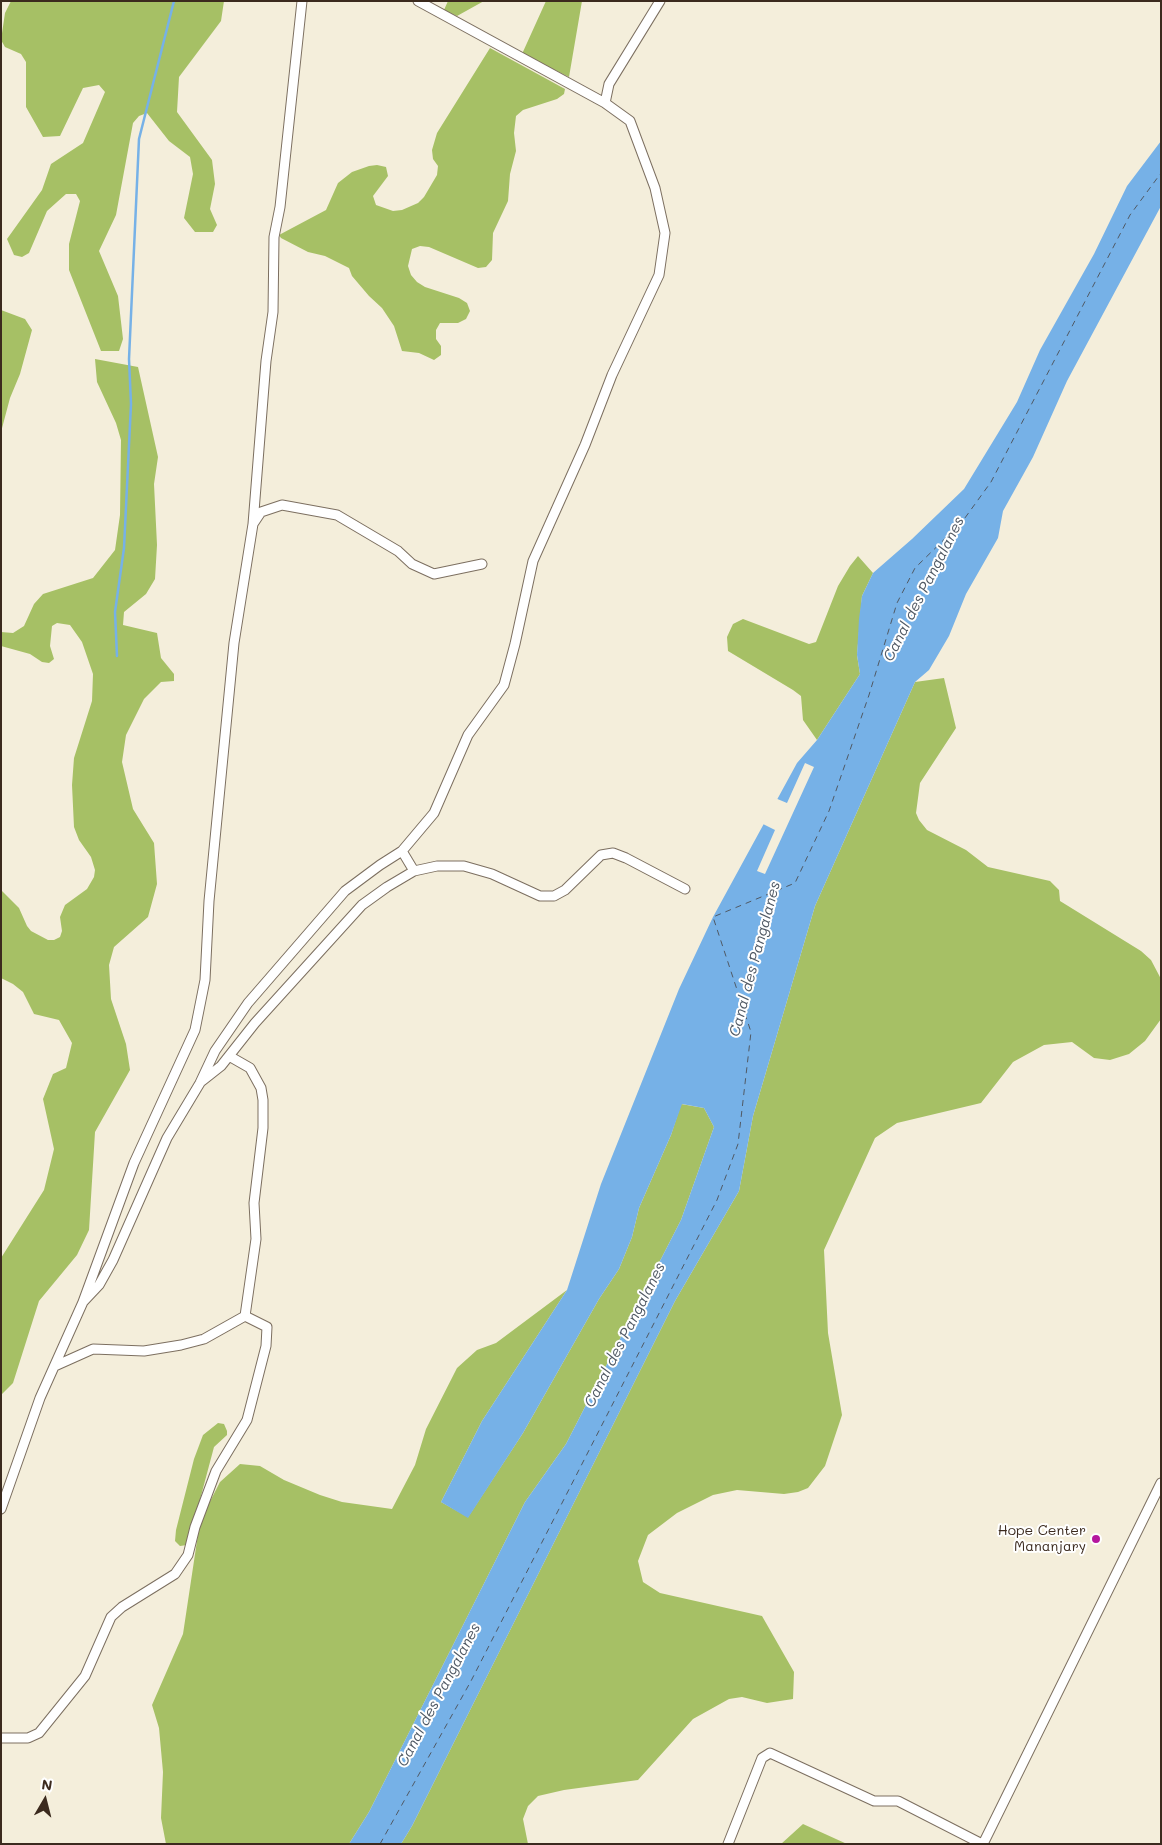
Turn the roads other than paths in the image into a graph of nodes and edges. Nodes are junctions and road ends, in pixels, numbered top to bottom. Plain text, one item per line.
1 (302, 1) edge
2 (418, 1) edge
3 (660, 1) edge
4 (605, 103) junction
5 (253, 524) junction
6 (482, 564) dead end
7 (402, 851) junction
8 (414, 871) junction
9 (685, 890) dead end
10 (229, 1056) junction
11 (200, 1083) junction
12 (83, 1302) junction
13 (245, 1316) junction
14 (55, 1366) junction
15 (1161, 1483) edge
16 (1, 1509) edge
17 (1, 1738) edge
18 (728, 1844) edge
19 (983, 1844) edge

1 - 5 street
2 - 4 street
3 - 4 street
4 - 7 street
5 - 6 street
5 - 12 street
7 - 8 street
7 - 11 street
8 - 9 street
8 - 10 street
10 - 11 street
10 - 13 street
11 - 12 street
12 - 14 street
13 - 14 street
13 - 17 street
14 - 16 street
15 - 19 street
18 - 19 street

